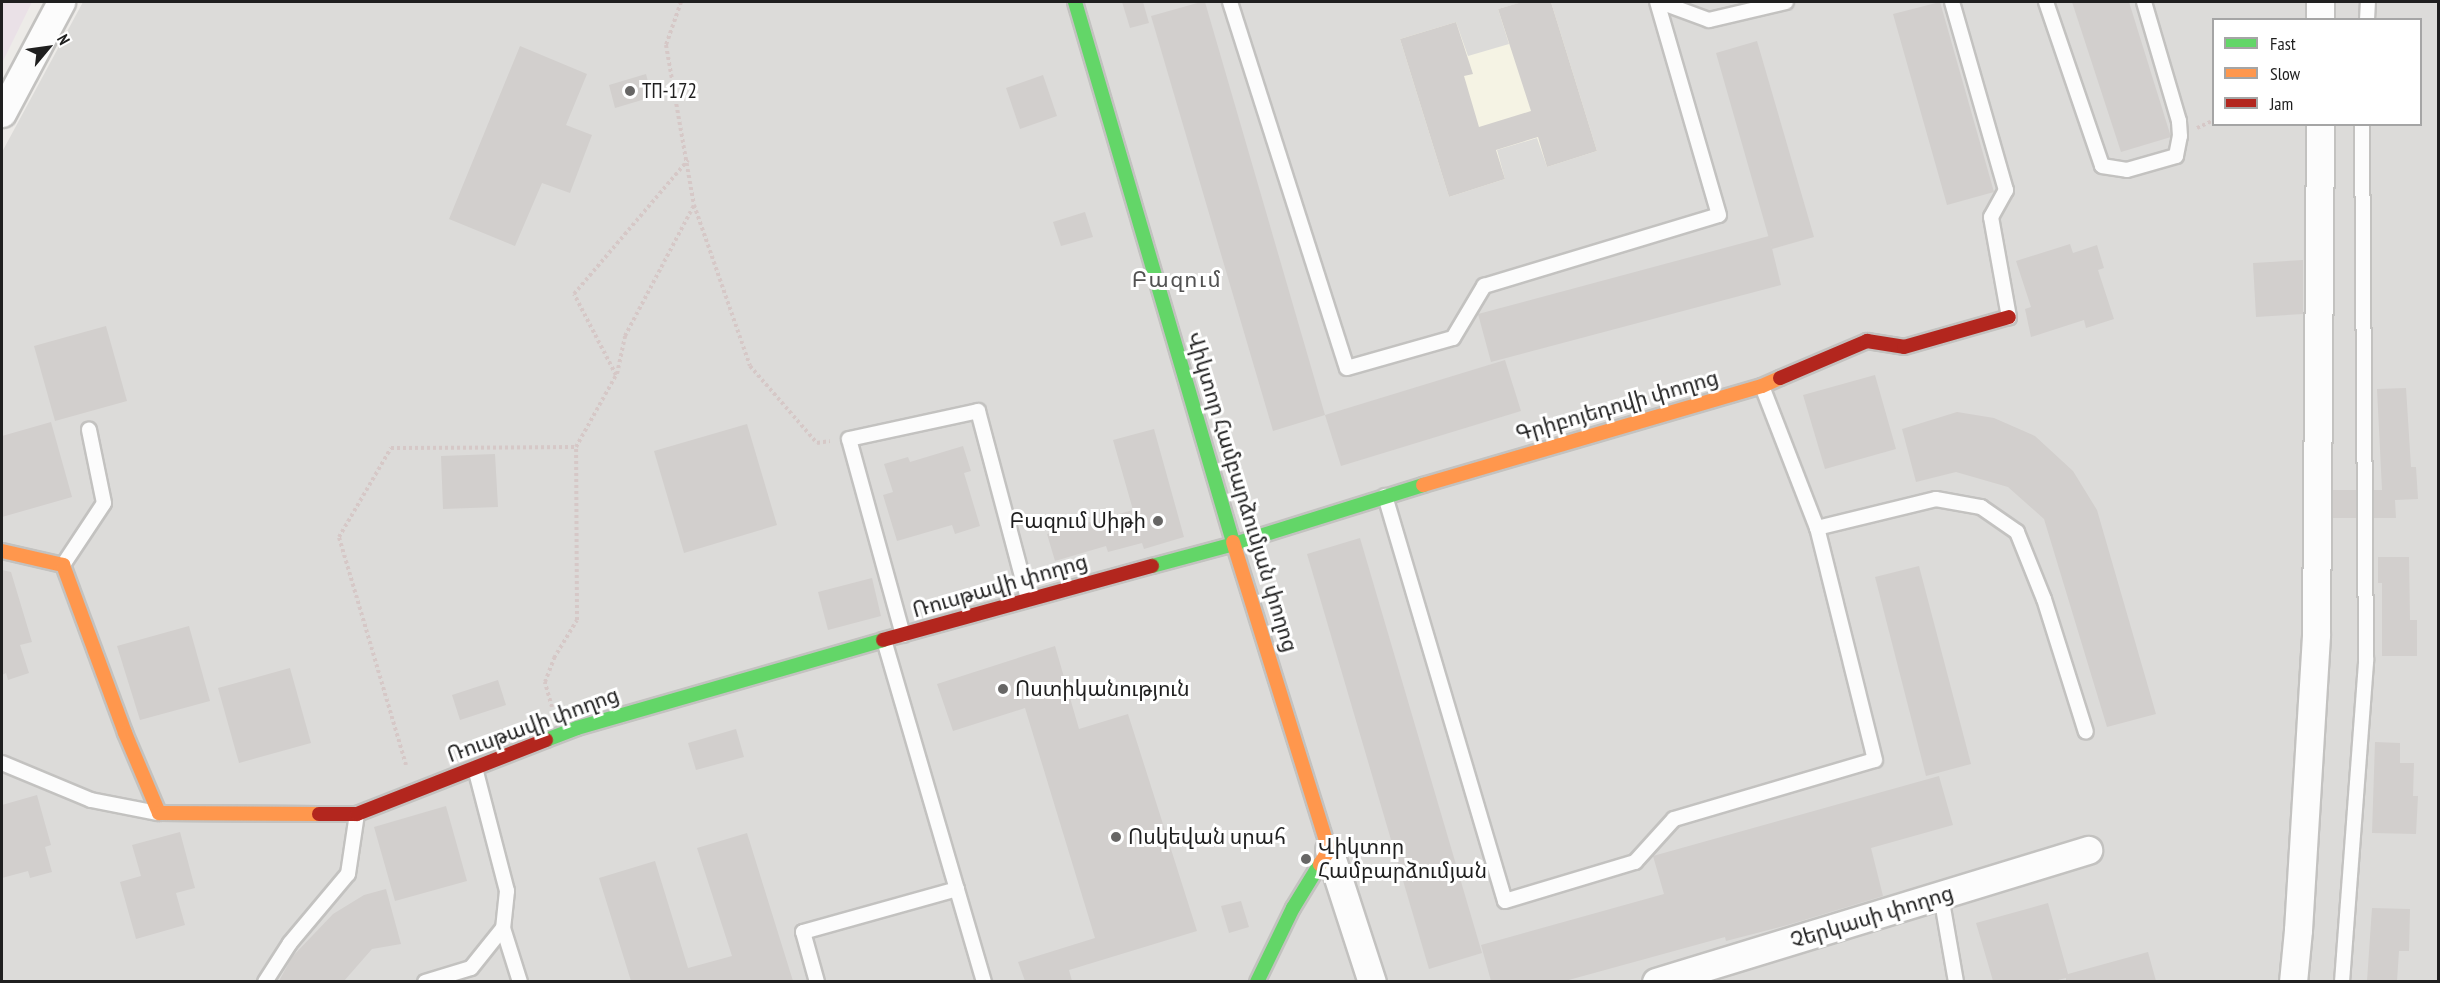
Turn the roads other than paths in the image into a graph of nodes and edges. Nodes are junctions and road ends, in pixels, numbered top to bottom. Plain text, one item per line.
1 (61, 2) edge
2 (1075, 2) edge
3 (1230, 2) edge
4 (1659, 2) edge
5 (1786, 2) edge
6 (1952, 2) edge
7 (2046, 2) edge
8 (2144, 2) edge
9 (2320, 2) edge
10 (2368, 2) edge
11 (2320, 18) edge
12 (2367, 18) edge
13 (2, 113) edge
14 (2320, 126) edge
15 (2362, 126) edge
16 (2009, 317) joint
17 (1762, 386) junction
18 (89, 430) dead end
19 (1385, 496) junction
20 (1817, 528) junction
21 (1234, 544) junction
22 (2, 551) edge
23 (63, 565) junction
24 (1028, 598) junction
25 (903, 634) junction
26 (884, 640) junction
27 (2086, 732) dead end
28 (2, 763) edge
29 (474, 768) junction
30 (159, 813) junction
31 (357, 814) junction
32 (1329, 850) junction
33 (2088, 850) dead end
34 (957, 890) junction
35 (1941, 896) junction
36 (503, 928) junction
37 (265, 981) edge
38 (425, 981) edge
39 (520, 981) edge
40 (817, 981) edge
41 (984, 981) edge
42 (1257, 981) edge
43 (1372, 981) edge
44 (1656, 981) edge
45 (1956, 981) edge
46 (2293, 981) edge
47 (2342, 981) edge

1 - 13 street
2 - 21 street, Վիկտոր Համբարձումյան փողոց
3 - 4 lane
4 - 5 lane
6 - 16 lane
7 - 8 lane
9 - 11 street
10 - 12 lane
14 - 46 street
15 - 47 lane
16 - 17 street, Գրիբոյեդովի փողոց
17 - 19 street, Գրիբոյեդովի փողոց
17 - 20 lane
18 - 23 lane
19 - 20 lane
19 - 21 street, Գրիբոյեդովի փողոց
20 - 27 lane
21 - 24 street, Ռուսթավի փողոց
21 - 32 street, Վիկտոր Համբարձումյան փողոց
22 - 23 street
23 - 30 street
24 - 25 street, Ռուսթավի փողոց
24 - 25 lane
25 - 26 street, Ռուսթավի փողոց
26 - 29 street, Ռուսթավի փողոց
26 - 34 lane
28 - 30 lane
29 - 31 street, Ռուսթավի փողոց
29 - 36 lane
30 - 31 street, Ռուսթավի փողոց
31 - 37 lane
32 - 42 street
32 - 43 street
33 - 35 street, Չերկասի փողոց
34 - 40 lane
34 - 41 lane
35 - 44 street, Չերկասի փողոց
35 - 45 lane
36 - 38 lane
36 - 39 lane

